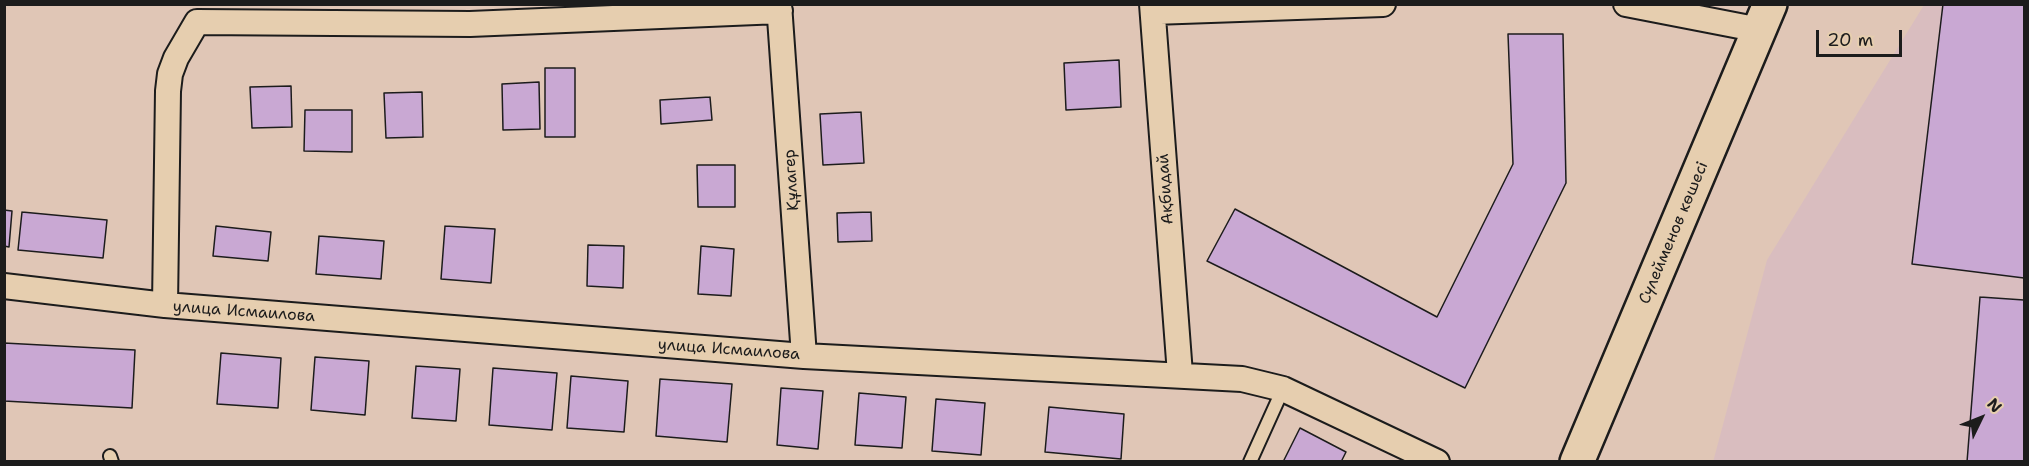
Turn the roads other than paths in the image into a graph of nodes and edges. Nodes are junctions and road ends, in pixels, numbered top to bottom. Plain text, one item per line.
1 (1383, 4) edge
2 (1626, 4) edge
3 (779, 8) edge
4 (1153, 8) edge
5 (469, 14) edge
6 (1765, 17) edge
7 (4, 286) edge
8 (165, 305) junction
9 (804, 356) junction
10 (1180, 374) junction
11 (1283, 389) junction
12 (1250, 462) edge
13 (1437, 462) edge
14 (1577, 462) edge

1 - 4 street
2 - 6 street
3 - 5 street
3 - 9 street, Құлагер
4 - 10 street, Ақбидай
5 - 8 street
6 - 14 street, Сүлейменов көшесі
7 - 8 street, улица Исмаилова
8 - 9 street, улица Исмаилова
9 - 10 street, улица Исмаилова
10 - 11 street, улица Исмаилова
11 - 12 lane
11 - 13 street, улица Исмаилова

